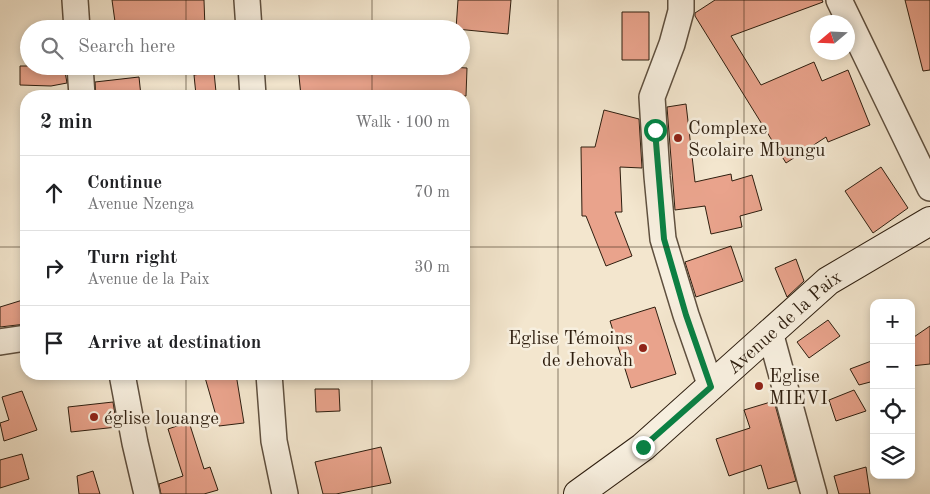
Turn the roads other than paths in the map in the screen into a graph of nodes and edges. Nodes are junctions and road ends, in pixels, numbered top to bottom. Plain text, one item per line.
1 (75, 0) edge
2 (247, 0) edge
3 (682, 0) edge
4 (839, 0) edge
5 (76, 20) edge
6 (248, 20) edge
7 (81, 75) edge
8 (252, 75) edge
9 (82, 90) edge
10 (253, 90) edge
11 (930, 188) edge
12 (930, 221) edge
13 (770, 332) junction
14 (20, 339) edge
15 (0, 342) edge
16 (123, 380) edge
17 (270, 380) edge
18 (711, 387) junction
19 (147, 494) edge
20 (285, 494) edge
21 (578, 494) edge
22 (814, 494) edge

1 - 5 street
2 - 6 street
3 - 18 street
4 - 11 street
7 - 9 street
8 - 10 street
12 - 13 street, Avenue de la Paix
13 - 18 street, Avenue de la Paix
13 - 22 street
14 - 15 street
16 - 19 street
17 - 20 street
18 - 21 street, Avenue de la Paix

